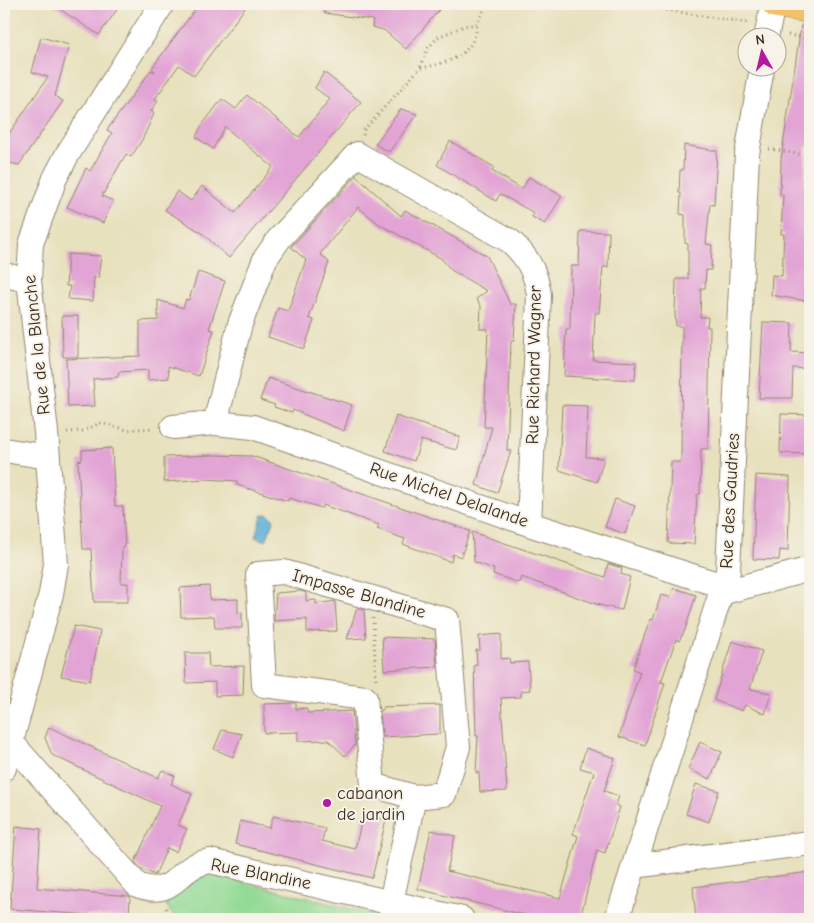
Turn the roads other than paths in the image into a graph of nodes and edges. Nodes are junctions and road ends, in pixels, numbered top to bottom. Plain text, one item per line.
1 (162, 4) edge
2 (810, 9) edge
3 (774, 21) edge
4 (760, 78) edge
5 (4, 275) edge
6 (28, 280) junction
7 (215, 423) junction
8 (172, 427) road end
9 (4, 450) edge
10 (48, 457) junction
11 (529, 524) junction
12 (810, 569) edge
13 (722, 590) junction
14 (11, 713) edge
15 (11, 742) junction
16 (4, 768) edge
17 (414, 797) junction
18 (810, 843) edge
19 (634, 866) junction
20 (391, 902) junction
21 (462, 919) edge
22 (617, 919) edge

1 - 6 street, Rue de la Blanche
2 - 3 main road
4 - 13 street, Rue des Gaudries
5 - 6 street
6 - 10 street, Rue de la Blanche
7 - 8 street, Rue Michel Delalande
7 - 11 street, Rue Michel Delalande
7 - 11 street, Rue Richard Wagner
9 - 10 street
10 - 14 street, Rue de la Blanche
11 - 13 street, Rue Michel Delalande
12 - 13 street
13 - 19 street, Rue des Gaudries
14 - 15 street, Rue de la Blanche
15 - 16 street, Rue de la Blanche
15 - 20 street, Rue Blandine
17 - 17 street, Impasse Blandine
17 - 20 street
18 - 19 street
19 - 22 street, Rue des Gaudries
20 - 21 street, Rue Blandine

